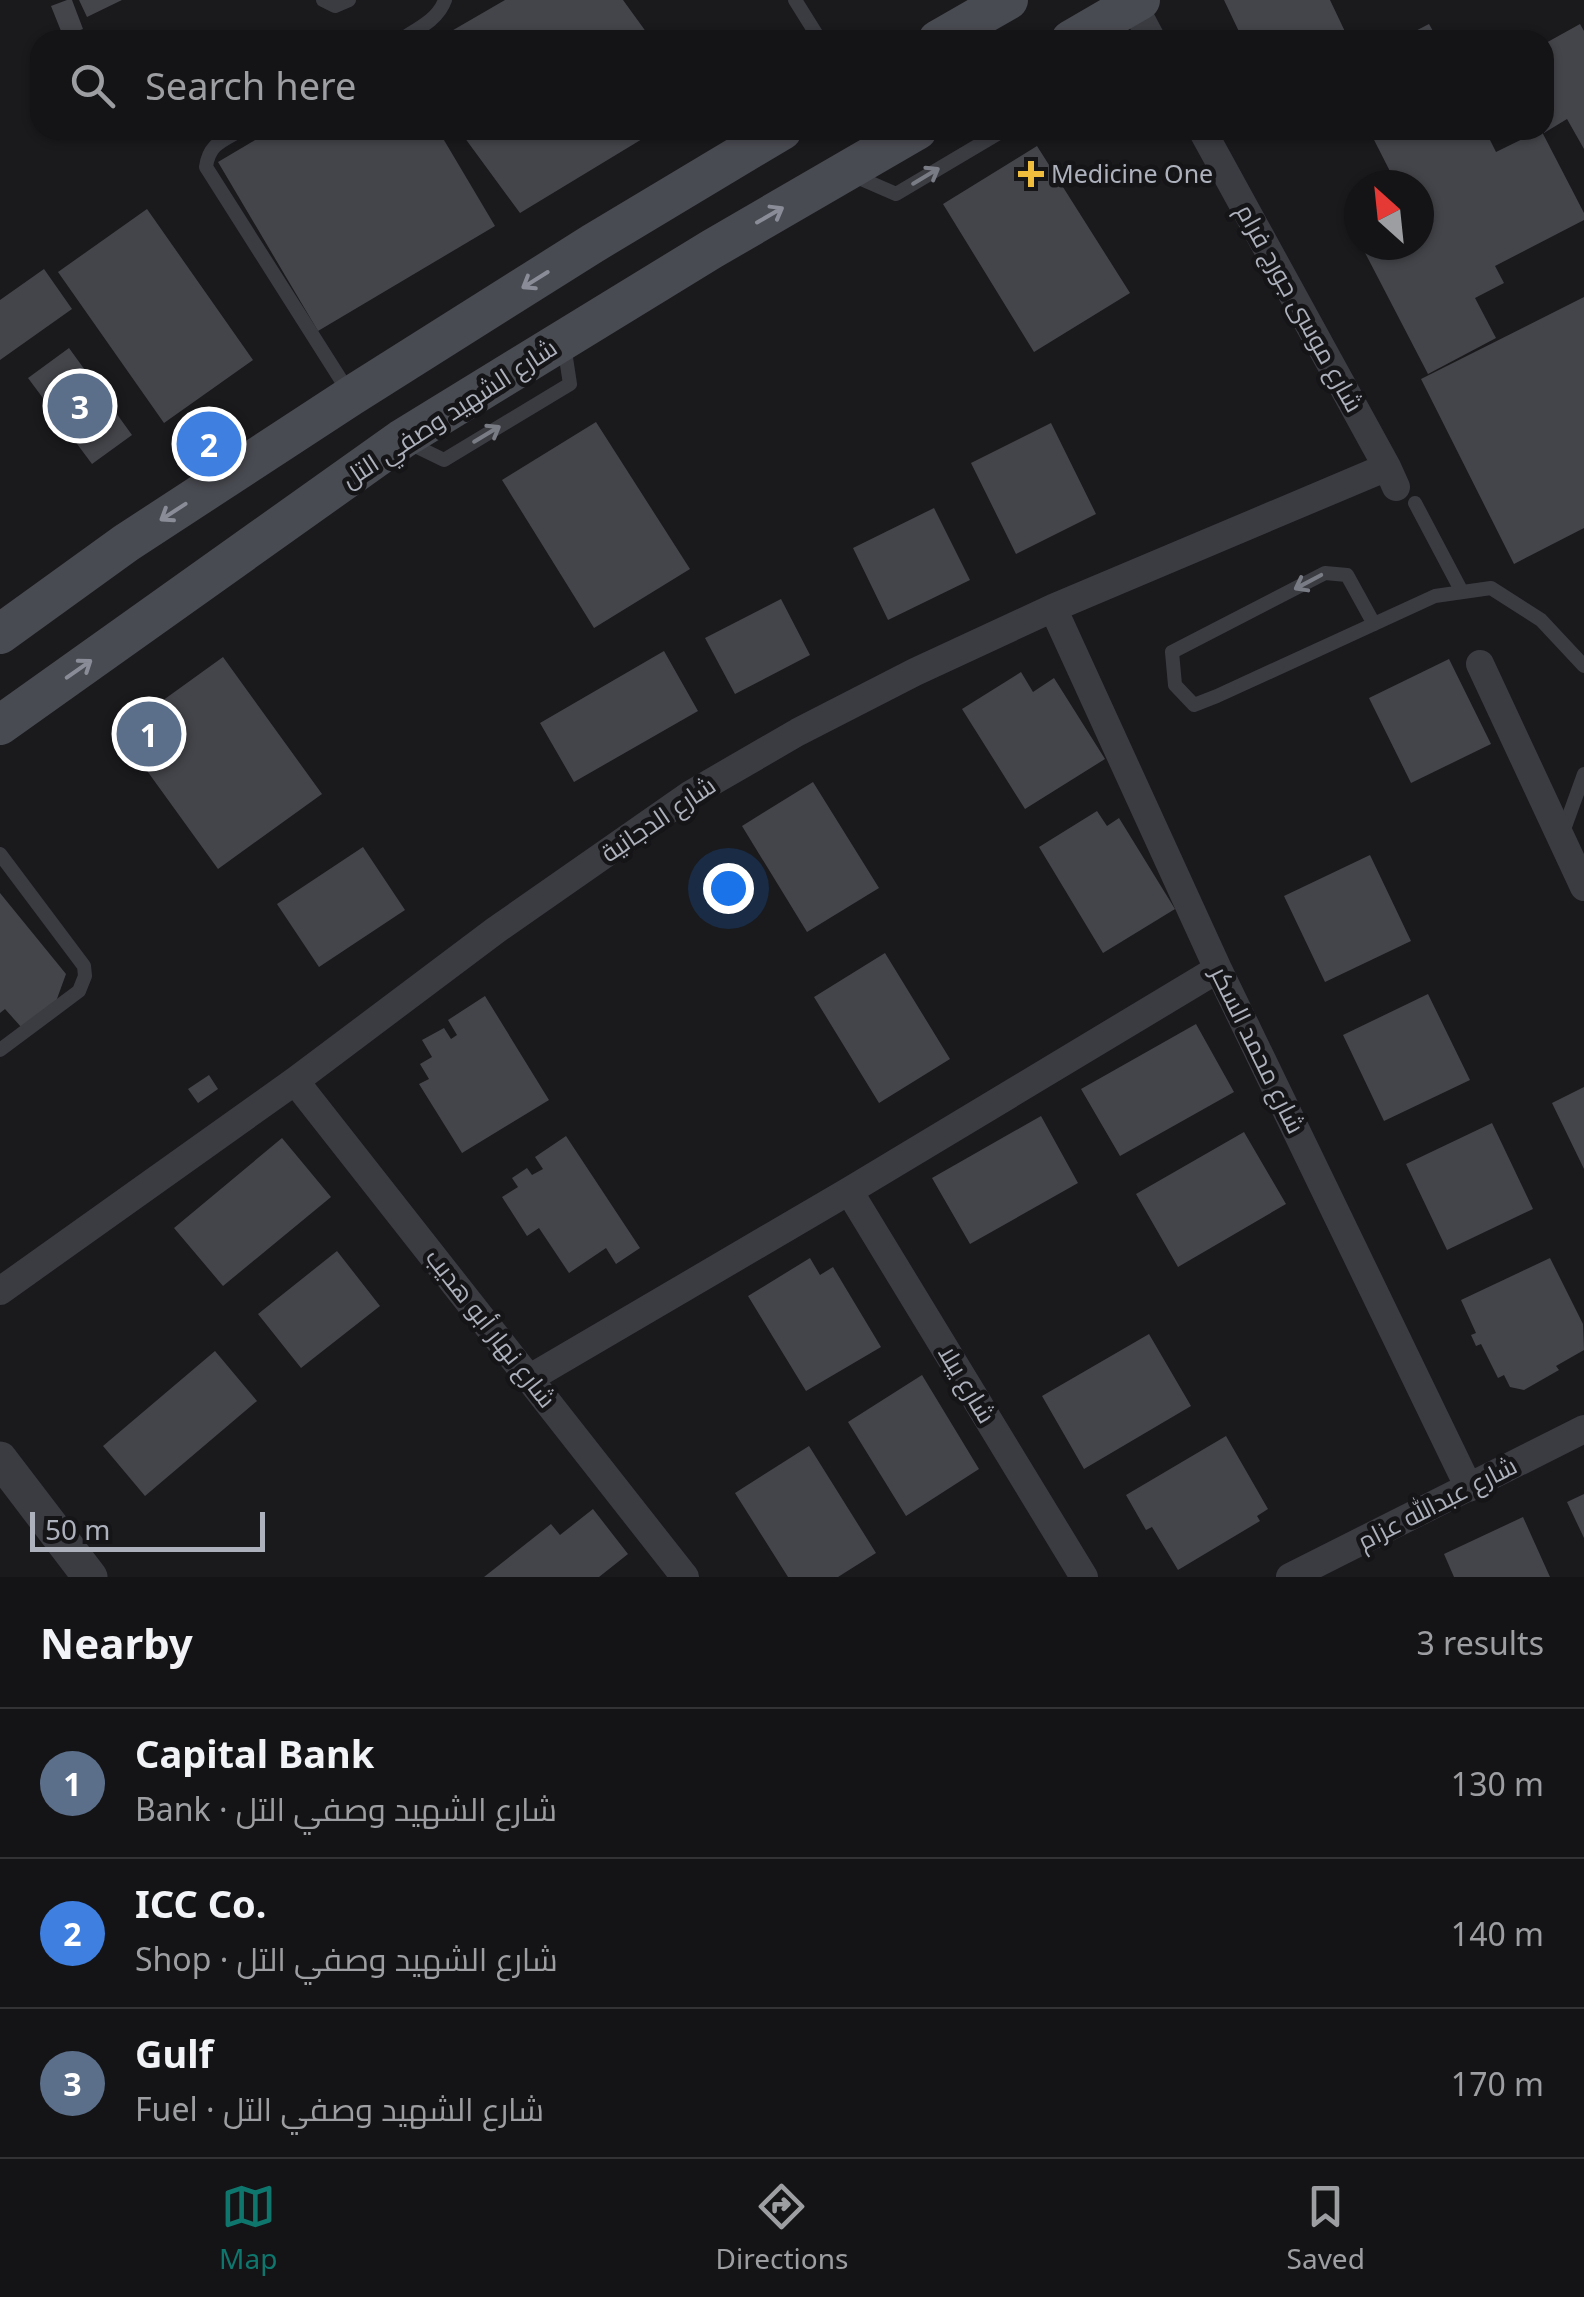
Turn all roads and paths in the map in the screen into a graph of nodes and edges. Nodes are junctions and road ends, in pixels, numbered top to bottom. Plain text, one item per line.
1 (323, 0) edge
2 (349, 0) edge
3 (445, 0) edge
4 (795, 0) edge
5 (1008, 0) edge
6 (1136, 2) edge
7 (416, 30) edge
8 (814, 30) edge
9 (956, 30) edge
10 (1088, 30) edge
11 (1148, 30) edge
12 (224, 140) edge
13 (766, 140) edge
14 (900, 140) edge
15 (987, 140) edge
16 (1208, 140) edge
17 (845, 172) junction
18 (678, 194) junction
19 (592, 244) junction
20 (712, 249) junction
21 (626, 301) junction
22 (351, 396) junction
23 (1399, 486) junction
24 (1462, 592) junction
25 (1054, 608) junction
26 (1374, 624) junction
27 (0, 634) edge
28 (1480, 664) dead end
29 (1584, 666) edge
30 (0, 725) edge
31 (1584, 774) edge
32 (1560, 838) junction
33 (0, 854) edge
34 (1582, 879) edge
35 (1218, 968) junction
36 (0, 1050) edge
37 (295, 1081) junction
38 (849, 1191) junction
39 (0, 1292) edge
40 (530, 1378) junction
41 (1584, 1428) edge
42 (0, 1459) edge
43 (1469, 1488) junction
44 (90, 1577) edge
45 (685, 1577) edge
46 (1084, 1577) edge
47 (1290, 1577) edge

1 - 2 lane
3 - 7 lane
4 - 8 lane
5 - 9 main road
6 - 10 main road
6 - 11 street
12 - 22 lane
13 - 18 main road
14 - 17 main road, شارع الشهيد وصفي التل
17 -> 15 lane
16 - 23 street, شارع موسى جورج فرام
20 -> 17 main road, شارع الشهيد وصفي التل
18 - 19 main road
18 - 20 main road
19 - 21 main road
19 -> 22 main road
20 - 21 main road, شارع الشهيد وصفي التل
30 -> 21 main road, شارع الشهيد وصفي التل
22 -> 27 main road
23 - 24 lane
23 - 25 street, شارع الدجانية
24 - 26 lane
24 - 29 lane
25 - 35 street, شارع محمد السكر
25 - 37 street, شارع الدجانية
26 -> 26 lane
28 - 32 street
31 - 32 lane
32 - 34 street
33 - 36 lane
35 - 38 street
35 - 43 street, شارع محمد السكر
37 - 39 street, شارع الدجانية
37 - 40 street, شارع نهار أبو هديب
38 - 40 street
38 - 46 street, شارع يبلا
40 - 45 street, شارع نهار أبو هديب
41 - 43 street, شارع عبدالله عزام
42 - 44 street
43 - 47 street, شارع عبدالله عزام

